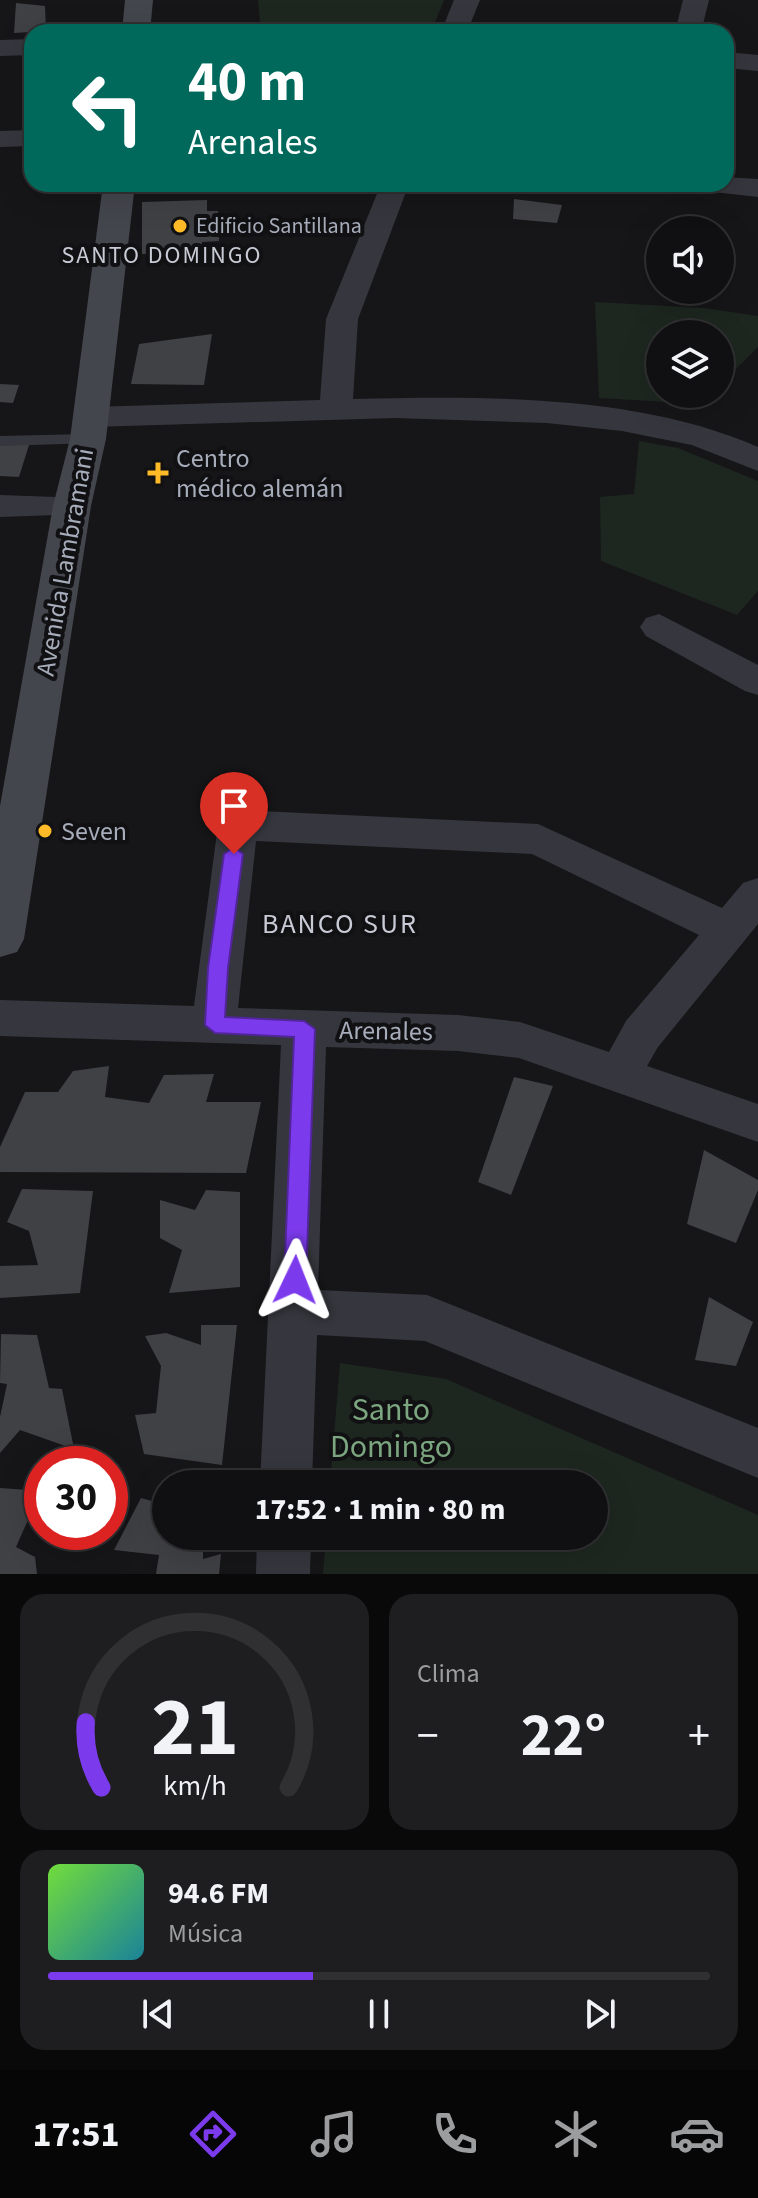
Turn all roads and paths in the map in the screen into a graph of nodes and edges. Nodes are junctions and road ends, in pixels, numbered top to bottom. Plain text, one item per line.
1 (139, 0) edge
2 (467, 0) edge
3 (696, 0) edge
4 (137, 24) edge
5 (457, 24) edge
6 (690, 24) edge
7 (24, 47) edge
8 (0, 48) edge
9 (734, 61) edge
10 (758, 63) edge
11 (24, 138) edge
12 (0, 139) edge
13 (734, 186) edge
14 (758, 188) edge
15 (118, 192) edge
16 (392, 192) edge
17 (336, 409) junction
18 (89, 428) junction
19 (0, 441) edge
20 (758, 460) edge
21 (0, 506) edge
22 (72, 506) junction
23 (659, 627) dead end
24 (758, 682) edge
25 (758, 894) edge
26 (728, 930) junction
27 (0, 939) edge
28 (0, 1018) edge
29 (215, 1025) junction
30 (304, 1029) junction
31 (619, 1075) junction
32 (758, 1123) edge
33 (294, 1311) junction
34 (758, 1453) edge
35 (287, 1470) edge
36 (284, 1550) edge
37 (283, 1574) edge

1 - 4 main road
2 - 5 street
3 - 6 street
7 - 8 street
9 - 10 street
11 - 12 street
13 - 14 street
15 - 18 main road, Avenida Lambramani
16 - 17 street
17 - 18 street
17 - 20 street
18 - 19 lane
18 - 22 main road, Avenida Lambramani
21 - 22 street
22 - 27 main road, Avenida Lambramani
23 - 24 street
25 - 26 street
26 - 29 street
26 - 31 street
28 - 29 street, Arenales
29 - 30 street, Arenales
30 - 31 street, Arenales
30 - 33 street
31 - 32 street, Arenales
33 - 34 street
33 - 35 street
36 - 37 street

